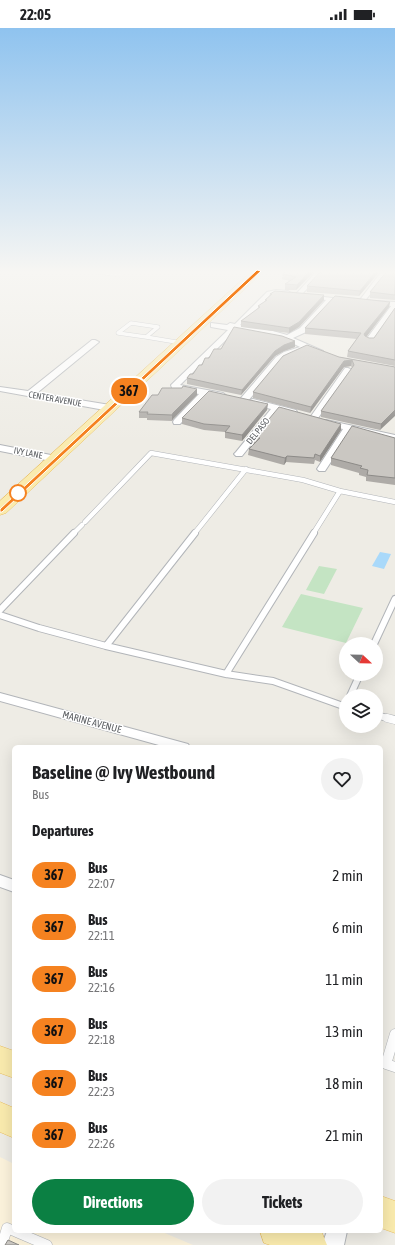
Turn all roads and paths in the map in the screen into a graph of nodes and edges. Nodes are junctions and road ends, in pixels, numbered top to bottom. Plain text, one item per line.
1 (125, 328) edge
2 (157, 328) edge
3 (204, 328) edge
4 (224, 328) edge
5 (247, 328) edge
6 (305, 328) edge
7 (379, 328) edge
8 (229, 332) edge
9 (146, 337) junction
10 (286, 338) junction
11 (369, 341) edge
12 (95, 342) dead end
13 (182, 343) junction
14 (307, 347) junction
15 (327, 355) edge
16 (348, 370) edge
17 (0, 389) edge
18 (205, 393) junction
19 (30, 394) junction
20 (237, 398) junction
21 (110, 408) junction
22 (276, 408) junction
23 (306, 417) junction
24 (177, 422) dead end
25 (395, 427) edge
26 (348, 428) junction
27 (392, 437) edge
28 (0, 448) edge
29 (239, 454) dead end
30 (56, 459) junction
31 (246, 469) junction
32 (322, 469) dead end
33 (340, 491) junction
34 (395, 502) edge
35 (0, 510) edge
36 (395, 599) edge
37 (0, 610) edge
38 (0, 615) edge
39 (377, 637) edge
40 (106, 646) junction
41 (226, 674) junction
42 (0, 697) edge
43 (339, 704) edge
44 (383, 717) edge
45 (395, 720) edge
46 (176, 745) edge
47 (0, 881) edge
48 (12, 885) edge
49 (395, 1034) edge
50 (0, 1059) edge
51 (12, 1064) edge
52 (395, 1067) edge
53 (0, 1117) edge
54 (12, 1122) edge
55 (383, 1213) edge
56 (395, 1217) edge
57 (12, 1230) edge
58 (19, 1233) edge
59 (281, 1233) edge
60 (336, 1233) edge
61 (2, 1245) edge
62 (47, 1245) edge
63 (310, 1245) edge
64 (333, 1245) edge

1 - 9 lane
2 - 9 lane
3 - 13 main road
4 - 10 street
5 - 10 street
6 - 10 street
7 - 11 street
8 - 18 street
9 - 13 lane
10 - 14 street
12 - 19 street
13 - 21 main road
14 - 15 street
14 - 20 street
16 - 23 street
17 - 19 street, CENTER AVENUE
18 - 20 street
18 - 24 street
19 - 21 street, CENTER AVENUE
20 - 22 street
21 - 30 main road
22 - 23 street
22 - 29 street, DEL PASO
23 - 26 street
25 - 27 street
26 - 27 street
26 - 32 street
28 - 30 street, IVY LANE
30 - 35 main road
31 - 33 lane
31 - 37 lane
31 - 40 lane
33 - 34 lane
33 - 41 lane
36 - 39 lane
38 - 40 lane
40 - 41 lane
41 - 43 lane
42 - 46 street, MARINE AVENUE
44 - 45 lane
47 - 48 street
49 - 52 lane
50 - 51 main road
53 - 54 main road
55 - 56 main road
57 - 61 lane
58 - 62 lane
59 - 63 main road
60 - 64 street

